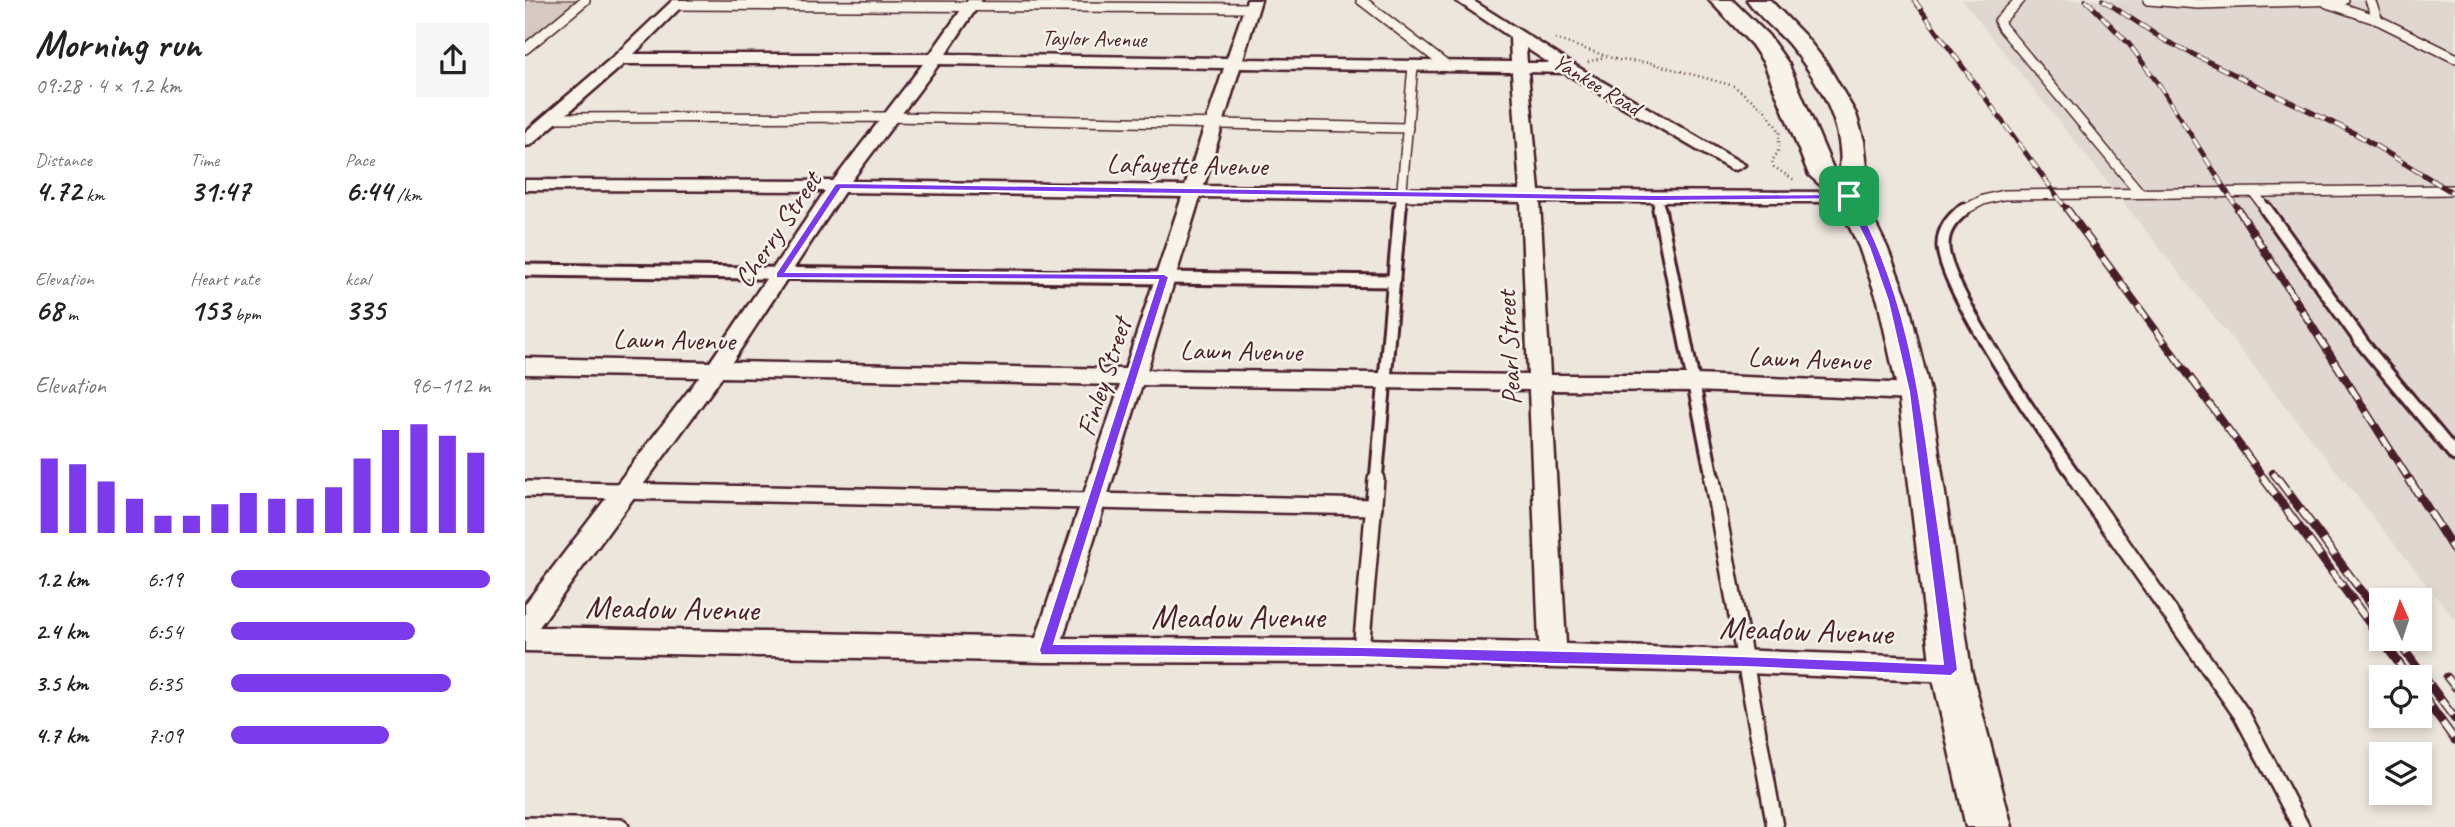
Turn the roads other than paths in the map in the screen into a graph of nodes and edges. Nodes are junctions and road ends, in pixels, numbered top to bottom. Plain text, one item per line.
1 (585, 0) edge
2 (1361, 0) edge
3 (1462, 0) edge
4 (1720, 0) edge
5 (1758, 0) edge
6 (2020, 0) edge
7 (2148, 0) edge
8 (2344, 0) edge
9 (2370, 0) edge
10 (2319, 1) edge
11 (678, 3) edge
12 (972, 4) edge
13 (1253, 4) edge
14 (2378, 20) junction
15 (1517, 35) junction
16 (525, 49) edge
17 (2455, 58) edge
18 (935, 59) junction
19 (620, 60) junction
20 (1233, 63) junction
21 (1413, 66) junction
22 (1448, 67) junction
23 (1520, 68) junction
24 (1568, 68) junction
25 (891, 117) junction
26 (552, 118) junction
27 (1214, 123) junction
28 (1408, 128) junction
29 (525, 141) edge
30 (1735, 165) dead end
31 (525, 185) edge
32 (838, 186) junction
33 (2455, 190) edge
34 (1191, 193) junction
35 (2140, 193) junction
36 (2255, 194) junction
37 (1402, 195) junction
38 (1530, 196) junction
39 (1849, 196) junction
40 (1657, 198) junction
41 (525, 270) edge
42 (779, 275) junction
43 (1164, 277) junction
44 (1394, 281) junction
45 (525, 366) edge
46 (716, 370) junction
47 (1133, 378) junction
48 (1385, 382) junction
49 (1540, 382) junction
50 (1695, 383) junction
51 (1915, 392) junction
52 (2455, 455) edge
53 (525, 489) edge
54 (625, 491) junction
55 (1093, 500) junction
56 (1374, 507) junction
57 (525, 625) edge
58 (525, 639) edge
59 (1046, 650) junction
60 (1361, 651) junction
61 (1553, 658) junction
62 (1746, 661) junction
63 (1951, 670) junction
64 (525, 825) edge
65 (621, 827) edge
66 (1775, 827) edge
67 (1989, 827) edge
68 (2301, 827) edge

1 - 16 lane
2 - 22 lane
3 - 15 street, Yankee Road
4 - 39 street
5 - 39 street
6 - 35 lane
7 - 10 lane
8 - 10 lane
9 - 14 lane
10 - 14 lane
11 - 12 lane
11 - 19 street
12 - 13 lane
12 - 18 street, Cherry Street
13 - 20 street, Finley Street
14 - 17 lane
15 - 23 street, Pearl Street
15 - 24 street, Yankee Road
18 - 19 street, Taylor Avenue
18 - 20 street, Taylor Avenue
18 - 25 street, Cherry Street
19 - 26 street
20 - 21 street, Taylor Avenue
20 - 27 street, Finley Street
21 - 22 street, Taylor Avenue
21 - 28 lane
22 - 23 street, Taylor Avenue
23 - 24 street, Taylor Avenue
23 - 38 street, Pearl Street
24 - 30 street, Yankee Road
25 - 26 lane
25 - 27 lane
25 - 32 street, Cherry Street
26 - 29 street
27 - 28 lane
27 - 34 street, Finley Street
28 - 37 lane
31 - 32 street, Lafayette Avenue
32 - 34 street, Lafayette Avenue
32 - 42 street, Cherry Street
33 - 36 lane
34 - 37 street, Lafayette Avenue
34 - 43 street, Finley Street
35 - 36 lane
35 - 68 lane
36 - 52 lane
37 - 38 street, Lafayette Avenue
37 - 44 lane
38 - 40 street, Lafayette Avenue
38 - 49 street, Pearl Street
39 - 40 street, Lafayette Avenue
39 - 51 street
40 - 50 lane
41 - 42 lane
42 - 43 lane
42 - 46 street, Cherry Street
43 - 44 lane
43 - 47 street, Finley Street
44 - 48 lane
45 - 46 street, Lawn Avenue
46 - 47 street, Lawn Avenue
46 - 54 street, Cherry Street
47 - 48 street, Lawn Avenue
47 - 55 street, Finley Street
48 - 49 street, Lawn Avenue
48 - 56 lane
49 - 50 street, Lawn Avenue
49 - 61 street, Pearl Street
50 - 51 street, Lawn Avenue
50 - 62 lane
51 - 63 street
53 - 54 lane
54 - 55 lane
54 - 57 street, Cherry Street
55 - 56 lane
55 - 59 street, Finley Street
56 - 60 lane
58 - 59 street, Meadow Avenue
59 - 60 street, Meadow Avenue
60 - 61 street, Meadow Avenue
61 - 62 street, Meadow Avenue
62 - 63 street, Meadow Avenue
62 - 66 lane
63 - 67 street
64 - 65 lane

